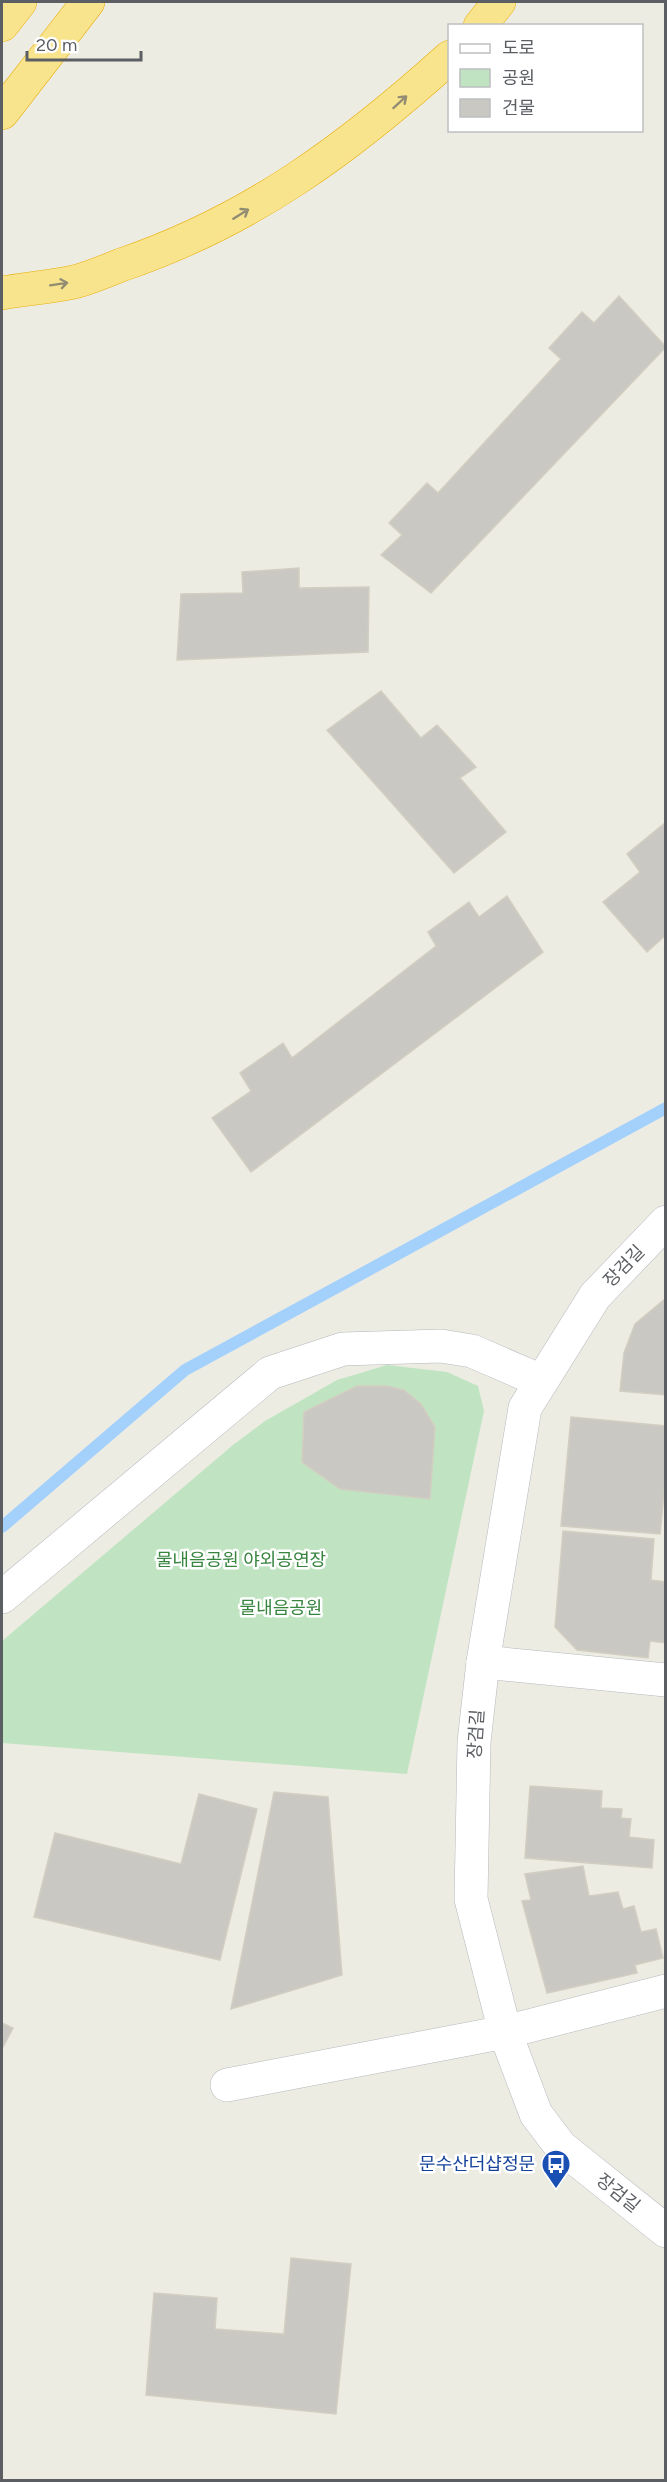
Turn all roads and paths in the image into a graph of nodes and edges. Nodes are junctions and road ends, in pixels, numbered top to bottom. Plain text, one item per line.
1 (20, 2) edge
2 (88, 2) edge
3 (499, 2) edge
4 (482, 24) edge
5 (2, 25) edge
6 (448, 59) edge
7 (2, 113) edge
8 (2, 293) edge
9 (666, 1222) edge
10 (541, 1381) junction
11 (2, 1597) edge
12 (483, 1662) junction
13 (666, 1680) edge
14 (666, 1991) edge
15 (505, 2032) junction
16 (227, 2085) dead end
17 (666, 2231) edge

1 - 5 highway
2 - 7 highway
3 - 4 highway
8 -> 6 highway
9 - 10 street, 장검길
10 - 11 street
10 - 12 street, 장검길
12 - 13 street
12 - 15 street, 장검길
14 - 15 street
15 - 16 street
15 - 17 street, 장검길

